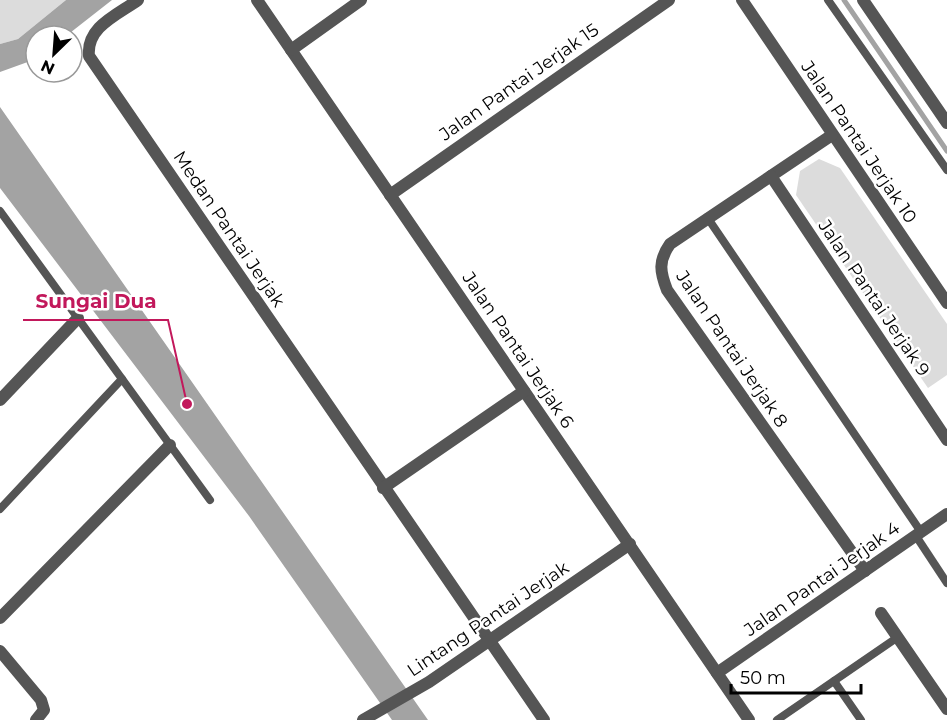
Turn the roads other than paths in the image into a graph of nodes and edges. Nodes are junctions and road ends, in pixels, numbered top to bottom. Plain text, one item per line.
1 (138, 0) edge
2 (257, 0) edge
3 (361, 0) edge
4 (669, 0) edge
5 (742, 0) edge
6 (828, 0) edge
7 (863, 0) edge
8 (291, 50) junction
9 (947, 123) edge
10 (832, 135) junction
11 (947, 170) edge
12 (771, 176) junction
13 (390, 195) junction
14 (0, 211) edge
15 (707, 217) junction
16 (947, 303) edge
17 (78, 318) junction
18 (122, 379) junction
19 (524, 391) junction
20 (0, 400) edge
21 (947, 440) edge
22 (170, 446) junction
23 (383, 488) junction
24 (210, 500) dead end
25 (0, 509) edge
26 (947, 514) edge
27 (918, 534) junction
28 (630, 544) junction
29 (865, 571) junction
30 (947, 583) edge
31 (881, 613) dead end
32 (0, 618) edge
33 (898, 637) junction
34 (489, 641) junction
35 (0, 651) edge
36 (717, 673) junction
37 (834, 681) junction
38 (947, 709) edge
39 (36, 720) edge
40 (365, 720) edge
41 (544, 720) edge
42 (749, 720) edge
43 (777, 720) edge
44 (861, 720) edge

1 - 23 street, Medan Pantai Jerjak
2 - 8 street, Jalan Pantai Jerjak 6
3 - 8 street
4 - 13 street, Jalan Pantai Jerjak 15
5 - 10 street, Jalan Pantai Jerjak 10
6 - 11 lane
7 - 9 street
8 - 13 street, Jalan Pantai Jerjak 6
10 - 12 street, Jalan Pantai Jerjak 8
10 - 16 street, Jalan Pantai Jerjak 10
12 - 15 street, Jalan Pantai Jerjak 8
12 - 21 street, Jalan Pantai Jerjak 9
13 - 19 street, Jalan Pantai Jerjak 6
14 - 17 lane
15 - 27 lane
15 - 29 street, Jalan Pantai Jerjak 8
17 - 18 lane
17 - 20 street
18 - 22 lane
18 - 25 lane
19 - 23 street
19 - 28 street, Jalan Pantai Jerjak 6
22 - 24 lane
22 - 32 street
23 - 34 street, Medan Pantai Jerjak
26 - 27 street, Jalan Pantai Jerjak 4
27 - 29 street, Jalan Pantai Jerjak 4
27 - 30 lane
28 - 34 street, Lintang Pantai Jerjak
28 - 36 street, Jalan Pantai Jerjak 6
29 - 36 street, Jalan Pantai Jerjak 4
31 - 33 street
33 - 37 lane
33 - 38 street
34 - 40 street, Lintang Pantai Jerjak
34 - 41 street, Medan Pantai Jerjak
35 - 39 street
36 - 42 street, Jalan Pantai Jerjak 6
37 - 43 lane
37 - 44 lane

